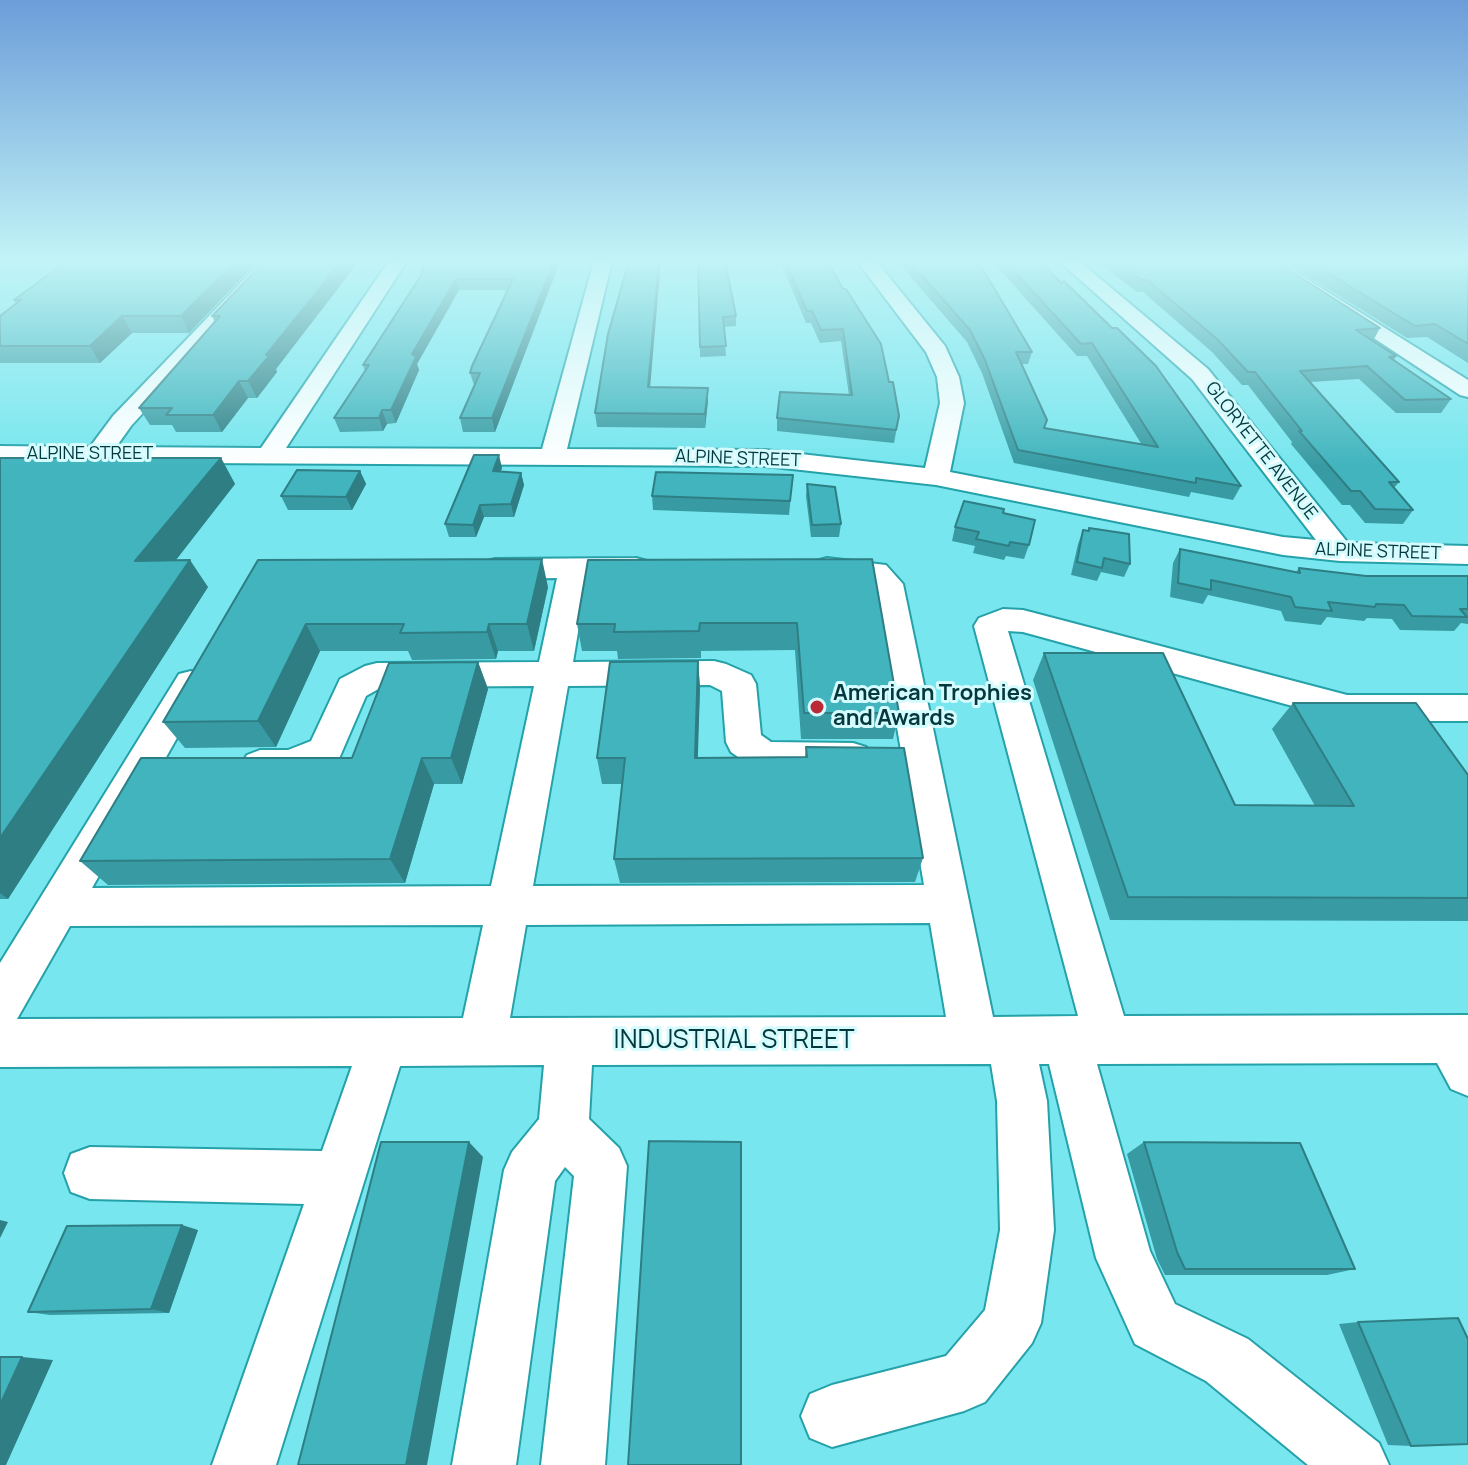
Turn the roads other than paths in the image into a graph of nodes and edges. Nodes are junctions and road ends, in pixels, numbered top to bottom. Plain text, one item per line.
1 (186, 329) edge
2 (208, 329) edge
3 (352, 329) edge
4 (585, 329) edge
5 (920, 329) edge
6 (1148, 329) edge
7 (1373, 329) edge
8 (155, 356) dead end
9 (1468, 390) edge
10 (0, 454) edge
11 (98, 454) junction
12 (269, 454) junction
13 (553, 456) junction
14 (936, 477) junction
15 (1340, 552) junction
16 (1468, 555) edge
17 (574, 568) junction
18 (666, 568) edge
19 (788, 568) edge
20 (462, 569) edge
21 (211, 650) edge
22 (553, 673) junction
23 (1417, 708) junction
24 (1468, 708) edge
25 (1443, 742) edge
26 (921, 757) junction
27 (186, 765) edge
28 (231, 765) edge
29 (142, 766) junction
30 (948, 904) junction
31 (508, 906) junction
32 (58, 907) junction
33 (0, 1005) edge
34 (993, 1040) junction
35 (1088, 1040) junction
36 (570, 1041) junction
37 (384, 1042) junction
38 (482, 1042) junction
39 (0, 1043) edge
40 (1462, 1050) edge
41 (563, 1129) junction
42 (90, 1173) dead end
43 (339, 1178) junction
44 (832, 1416) dead end
45 (244, 1465) edge
46 (484, 1465) edge
47 (573, 1465) edge
48 (1357, 1465) edge

1 - 8 street
2 - 11 street
3 - 12 street
4 - 13 street
5 - 14 street
6 - 15 street, GLORYETTE AVENUE
7 - 9 street
10 - 11 street, ALPINE STREET
11 - 12 street, ALPINE STREET
12 - 13 street, ALPINE STREET
13 - 14 street, ALPINE STREET
14 - 15 street, ALPINE STREET
15 - 16 street, ALPINE STREET
17 - 18 street
17 - 20 street
17 - 22 street
19 - 26 street
21 - 29 street
22 - 26 street
22 - 28 street
22 - 31 street
23 - 24 street
23 - 25 street
23 - 35 street
26 - 30 street
27 - 29 street
29 - 32 street
30 - 31 street
30 - 34 street
31 - 32 street
31 - 38 street
32 - 33 street
34 - 35 street, INDUSTRIAL STREET
34 - 36 street, INDUSTRIAL STREET
34 - 44 street
35 - 40 street, INDUSTRIAL STREET
35 - 48 street
36 - 38 street, INDUSTRIAL STREET
36 - 41 street
37 - 38 street, INDUSTRIAL STREET
37 - 39 street, INDUSTRIAL STREET
37 - 43 street
41 - 46 street
41 - 47 street
42 - 43 street
43 - 45 street

